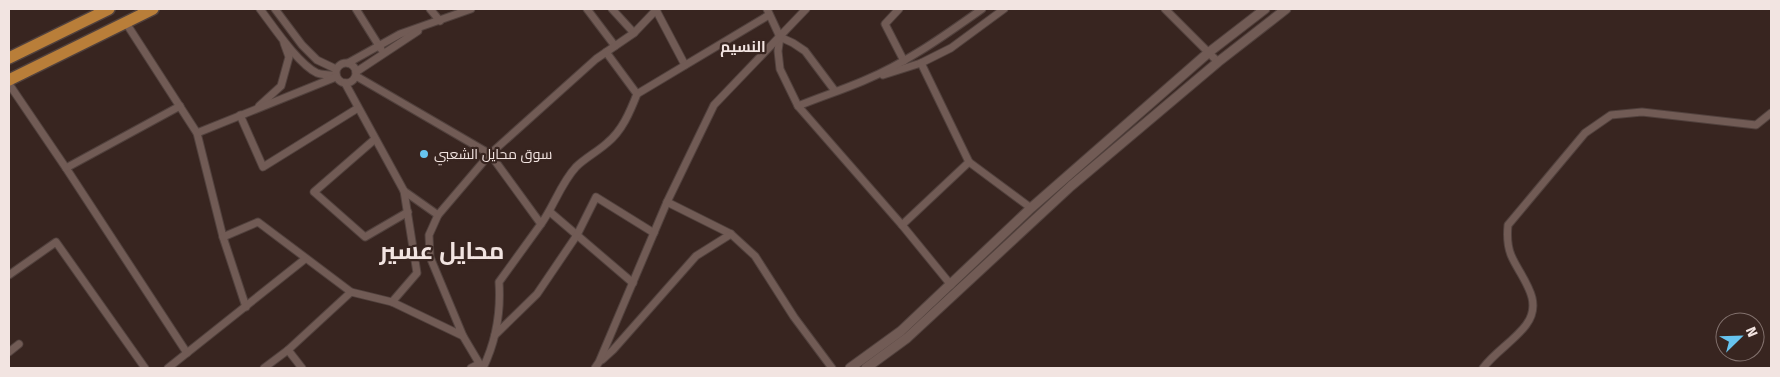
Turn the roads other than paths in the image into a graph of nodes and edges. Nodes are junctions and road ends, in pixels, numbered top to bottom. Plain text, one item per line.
1 (109, 9) edge
2 (153, 9) edge
3 (260, 9) edge
4 (275, 9) edge
5 (356, 9) edge
6 (430, 9) edge
7 (471, 9) edge
8 (587, 9) edge
9 (612, 9) edge
10 (657, 9) edge
11 (806, 9) edge
12 (900, 9) edge
13 (982, 9) edge
14 (1004, 9) edge
15 (1165, 9) edge
16 (1264, 9) edge
17 (1286, 9) edge
18 (768, 12) edge
19 (440, 21) junction
20 (126, 23) junction
21 (424, 26) junction
22 (634, 33) junction
23 (780, 37) junction
24 (282, 38) junction
25 (379, 46) junction
26 (615, 46) junction
27 (606, 52) junction
28 (384, 54) junction
29 (1208, 54) junction
30 (9, 58) edge
31 (904, 61) junction
32 (1218, 62) junction
33 (348, 63) junction
34 (921, 63) junction
35 (685, 65) junction
36 (336, 74) junction
37 (356, 74) junction
38 (9, 80) edge
39 (863, 81) junction
40 (345, 83) junction
41 (9, 84) edge
42 (835, 91) junction
43 (637, 94) junction
44 (180, 106) junction
45 (798, 106) junction
46 (358, 108) junction
47 (257, 109) junction
48 (1771, 113) edge
49 (240, 115) junction
50 (197, 133) junction
51 (375, 139) junction
52 (490, 154) junction
53 (969, 162) junction
54 (66, 168) junction
55 (404, 191) junction
56 (668, 202) junction
57 (1032, 208) junction
58 (408, 212) junction
59 (550, 212) junction
60 (438, 216) junction
61 (541, 224) junction
62 (902, 225) junction
63 (654, 233) junction
64 (731, 234) junction
65 (577, 235) junction
66 (223, 237) junction
67 (305, 259) junction
68 (9, 275) edge
69 (633, 283) junction
70 (951, 284) junction
71 (351, 292) junction
72 (392, 302) junction
73 (246, 306) junction
74 (495, 335) junction
75 (463, 336) junction
76 (19, 344) dead end
77 (288, 350) junction
78 (9, 352) edge
79 (187, 353) junction
80 (180, 358) junction
81 (597, 365) edge
82 (481, 367) edge
83 (145, 368) edge
84 (168, 368) edge
85 (180, 368) edge
86 (264, 368) edge
87 (302, 368) edge
88 (471, 368) edge
89 (832, 368) edge
90 (850, 368) edge
91 (866, 368) edge
92 (1483, 368) edge

1 - 30 main road
2 - 20 main road
3 - 24 street
4 - 36 street
5 - 25 street
6 - 19 street
7 - 19 street
8 - 26 street
9 - 22 street
10 - 22 street
10 - 35 street
11 - 23 street
12 - 31 street
13 - 31 street
14 - 34 street
15 - 29 street
16 - 29 street
17 - 32 street
18 - 23 street
18 - 35 street
19 - 21 street
20 - 38 main road
20 - 44 street
21 - 25 street
21 - 28 street
22 - 26 street
23 - 42 street
23 - 45 street
23 - 56 street
24 - 36 street
24 - 47 street
25 - 28 street
25 - 33 street
26 - 27 street
27 - 43 street
27 - 52 street
28 - 37 street
29 - 32 street
29 - 57 street
31 - 39 street
32 - 91 street
33 - 36 street
33 - 37 street
34 - 39 street
34 - 53 street
35 - 43 street
36 - 40 street
36 - 47 street
37 - 40 street
37 - 52 street
39 - 42 street
40 - 46 street
41 - 54 street
42 - 45 street
43 - 59 street
44 - 50 street
44 - 54 street
45 - 62 street
46 - 49 street
46 - 51 street
47 - 49 street
48 - 92 street
49 - 50 street
50 - 66 street
51 - 55 street
51 - 58 street
52 - 60 street
52 - 61 street
53 - 57 street
53 - 62 street
54 - 79 street
55 - 58 street
55 - 60 street
56 - 63 street
56 - 64 street
57 - 70 street
58 - 72 street
59 - 61 street
59 - 65 street
60 - 75 street
61 - 74 street
62 - 70 street
63 - 65 street
63 - 69 street
64 - 81 street
64 - 89 street
65 - 69 street
65 - 74 street
66 - 67 street
66 - 73 street
67 - 71 street
67 - 73 street
68 - 83 street
69 - 81 street
70 - 90 street
71 - 72 street
71 - 77 street
72 - 75 street
73 - 79 street
74 - 82 street
75 - 82 street
76 - 78 street
77 - 86 street
77 - 87 street
79 - 80 street
80 - 84 street
80 - 85 street
82 - 88 street

